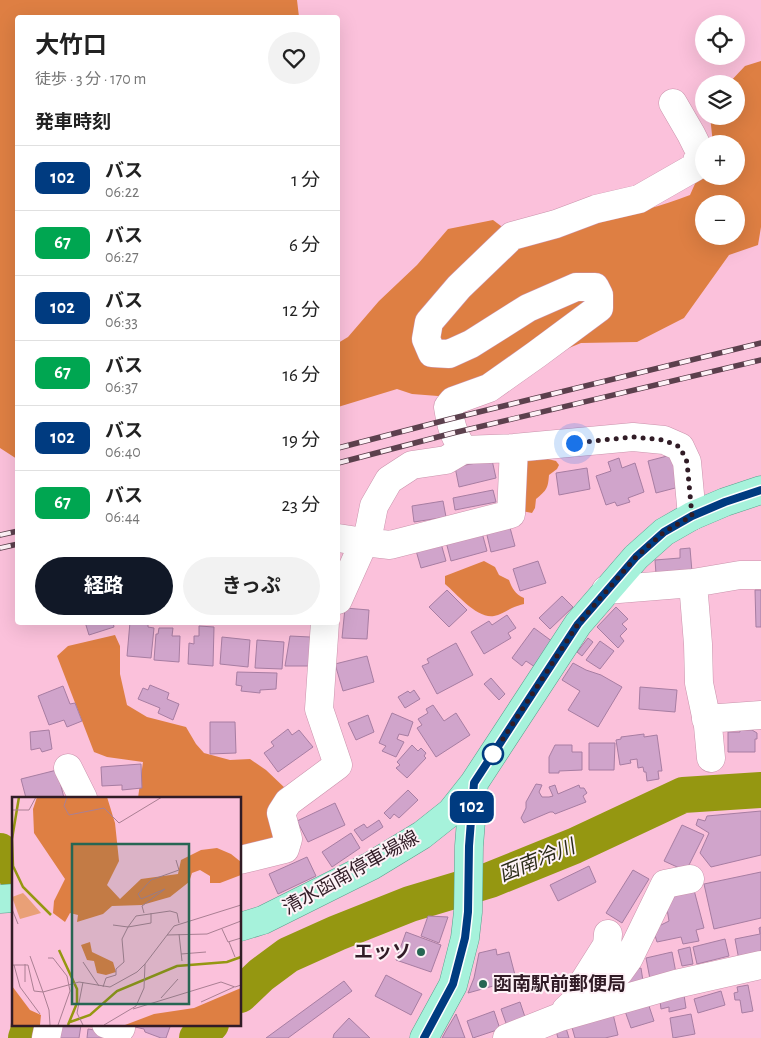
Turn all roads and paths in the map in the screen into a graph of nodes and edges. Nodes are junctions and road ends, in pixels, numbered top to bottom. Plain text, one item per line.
1 (673, 104) dead end
2 (514, 448) junction
3 (463, 450) junction
4 (761, 490) edge
5 (692, 516) junction
6 (340, 538) edge
7 (364, 542) junction
8 (761, 575) edge
9 (693, 584) junction
10 (606, 590) junction
11 (340, 596) edge
12 (325, 625) edge
13 (761, 715) edge
14 (706, 719) junction
15 (711, 758) dead end
16 (68, 768) dead end
17 (474, 783) junction
18 (82, 797) edge
19 (241, 860) edge
20 (690, 879) dead end
21 (241, 927) edge
22 (608, 934) dead end
23 (761, 965) edge
24 (580, 997) junction
25 (558, 1018) junction
26 (424, 1038) edge
27 (507, 1038) edge

1 - 3 street
2 - 3 street
2 - 5 street
2 - 7 street
3 - 7 street
4 - 5 main road, 清水函南停車場線
5 - 10 main road, 清水函南停車場線
6 - 7 street
7 - 11 street
8 - 9 street
9 - 10 street
9 - 14 street
10 - 17 main road, 清水函南停車場線
12 - 19 street
13 - 14 street
14 - 15 street
16 - 18 street
17 - 21 main road, 清水函南停車場線
17 - 26 main road
20 - 24 street
22 - 24 street
23 - 25 street
24 - 25 street
25 - 27 street

